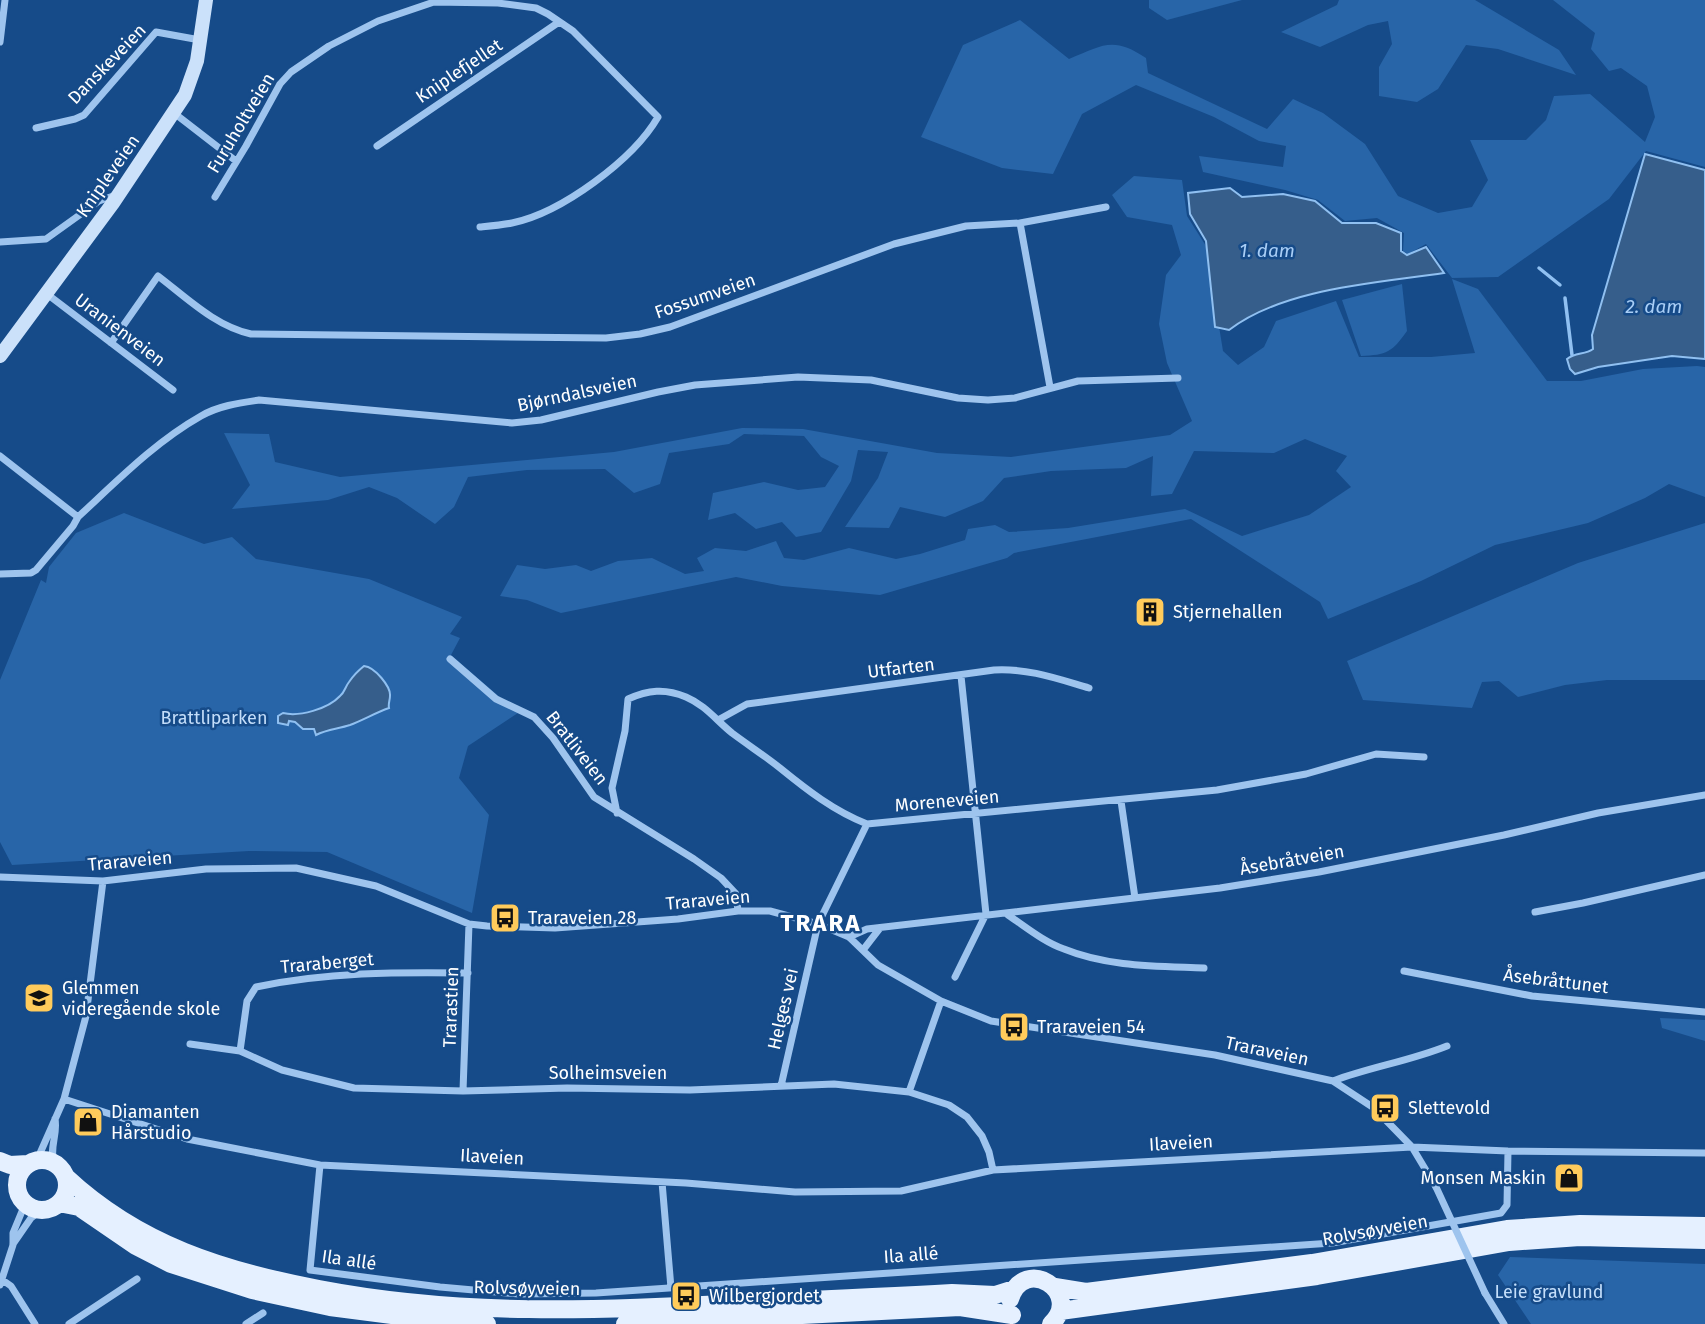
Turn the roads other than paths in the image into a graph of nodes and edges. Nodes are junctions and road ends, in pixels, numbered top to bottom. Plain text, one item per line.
1 (5, 0) edge
2 (206, 0) edge
3 (559, 22) junction
4 (201, 40) junction
5 (0, 42) edge
6 (174, 113) junction
7 (36, 128) dead end
8 (377, 146) dead end
9 (236, 161) junction
10 (120, 194) junction
11 (215, 197) dead end
12 (1106, 207) dead end
13 (1020, 223) junction
14 (480, 227) dead end
15 (0, 242) edge
16 (47, 294) junction
17 (6, 338) edge
18 (111, 342) junction
19 (0, 356) edge
20 (1178, 378) dead end
21 (1050, 387) junction
22 (173, 390) dead end
23 (0, 456) edge
24 (78, 517) junction
25 (0, 574) edge
26 (450, 659) dead end
27 (961, 676) junction
28 (1089, 688) dead end
29 (718, 720) junction
30 (1424, 757) dead end
31 (1705, 795) edge
32 (1121, 801) junction
33 (617, 813) junction
34 (976, 814) junction
35 (867, 824) junction
36 (1705, 875) edge
37 (0, 877) edge
38 (103, 881) junction
39 (1135, 898) junction
40 (738, 911) junction
41 (1535, 912) dead end
42 (986, 914) junction
43 (1008, 914) junction
44 (818, 923) junction
45 (470, 924) junction
46 (880, 928) junction
47 (849, 937) junction
48 (863, 950) junction
49 (1204, 968) dead end
50 (1404, 971) dead end
51 (468, 973) junction
52 (955, 977) dead end
53 (941, 1001) junction
54 (1705, 1012) edge
55 (190, 1044) dead end
56 (1447, 1046) dead end
57 (240, 1051) junction
58 (1333, 1081) junction
59 (781, 1086) junction
60 (463, 1091) junction
61 (909, 1092) junction
62 (64, 1099) junction
63 (55, 1119) junction
64 (1412, 1147) junction
65 (1508, 1151) junction
66 (1705, 1153) edge
67 (0, 1161) edge
68 (39, 1162) junction
69 (320, 1165) junction
70 (993, 1170) junction
71 (0, 1176) edge
72 (66, 1177) junction
73 (662, 1182) junction
74 (28, 1201) junction
75 (59, 1203) junction
76 (1705, 1226) edge
77 (1705, 1240) edge
78 (13, 1245) junction
79 (137, 1279) dead end
80 (1, 1282) edge
81 (1055, 1287) junction
82 (671, 1288) junction
83 (1014, 1289) junction
84 (263, 1313) dead end
85 (1056, 1318) edge
86 (1016, 1320) edge
87 (35, 1324) edge
88 (69, 1324) edge
89 (246, 1324) edge
90 (487, 1324) edge
91 (625, 1324) edge
92 (1504, 1324) edge

1 - 5 street
2 - 4 street, Knipleveien
3 - 8 street, Kniplefjellet
3 - 9 street, Furuholtveien
3 - 14 street, Furuholtveien
4 - 6 street, Knipleveien
4 - 7 street, Danskeveien
6 - 9 street
6 - 10 street, Knipleveien
9 - 11 street, Furuholtveien
10 - 15 street
10 - 16 street, Knipleveien
12 - 13 street, Fossumveien
13 - 18 street, Fossumveien
13 - 21 street
16 - 17 street, Knipleveien
16 - 18 street, Uranienveien
17 - 19 street, Knipleveien
18 - 22 street, Uranienveien
20 - 21 street, Bjørndalsveien
21 - 24 street, Bjørndalsveien
23 - 24 street
24 - 25 street, Bjørndalsveien
26 - 33 street, Bratliveien
27 - 28 street, Utfarten
27 - 29 street, Utfarten
27 - 34 street
29 - 33 street
29 - 35 street
30 - 32 street, Moreneveien
31 - 39 street, Åsebråtveien
32 - 34 street, Moreneveien
32 - 39 street
33 - 40 street, Bratliveien
34 - 35 street, Moreneveien
34 - 42 street
35 - 44 street, Helges vei
36 - 41 street
37 - 38 street, Traraveien
38 - 45 street, Traraveien
38 - 62 street
39 - 43 street, Åsebråtveien
40 - 44 street, Traraveien
40 - 45 street, Traraveien
42 - 43 street, Åsebråtveien
42 - 46 street, Åsebråtveien
42 - 52 street
43 - 49 street
44 - 47 street, Traraveien
44 - 59 street, Helges vei
45 - 51 street, Trarastien
46 - 47 street, Åsebråtveien
46 - 48 street
47 - 48 street, Traraveien
48 - 53 street, Traraveien
50 - 54 street, Åsebråttunet
51 - 57 street, Traraberget
51 - 60 street, Trarastien
53 - 58 street, Traraveien
53 - 61 street
55 - 57 street, Solheimsveien
56 - 58 street
57 - 60 street, Solheimsveien
58 - 64 street, Traraveien
59 - 60 street, Solheimsveien
59 - 61 street, Solheimsveien
61 - 70 street, Solheimsveien
62 - 63 street
62 - 69 street, Ilaveien
63 - 68 street
63 - 68 street
64 - 65 street, Ilaveien
64 - 70 street, Ilaveien
64 - 92 street, Traraveien, bridge
65 - 66 street, Ilaveien
65 - 82 street, Ila allé
67 - 68 main road
68 - 72 main road
68 - 74 main road
69 - 73 street, Ilaveien
69 - 82 street, Ila allé
70 - 73 street, Ilaveien
71 - 74 main road
72 - 75 main road
72 - 83 main road, Rolvsøyveien
73 - 82 street
74 - 75 main road
74 - 78 street
74 - 78 street
75 - 90 main road, Rolvsøyveien
76 - 81 main road, Rolvsøyveien
77 - 85 main road, Rolvsøyveien
78 - 80 street
79 - 88 street
80 - 87 street
81 - 83 main road, Rolvsøyveien
81 - 85 main road
83 - 86 main road
84 - 89 street
86 - 91 main road

